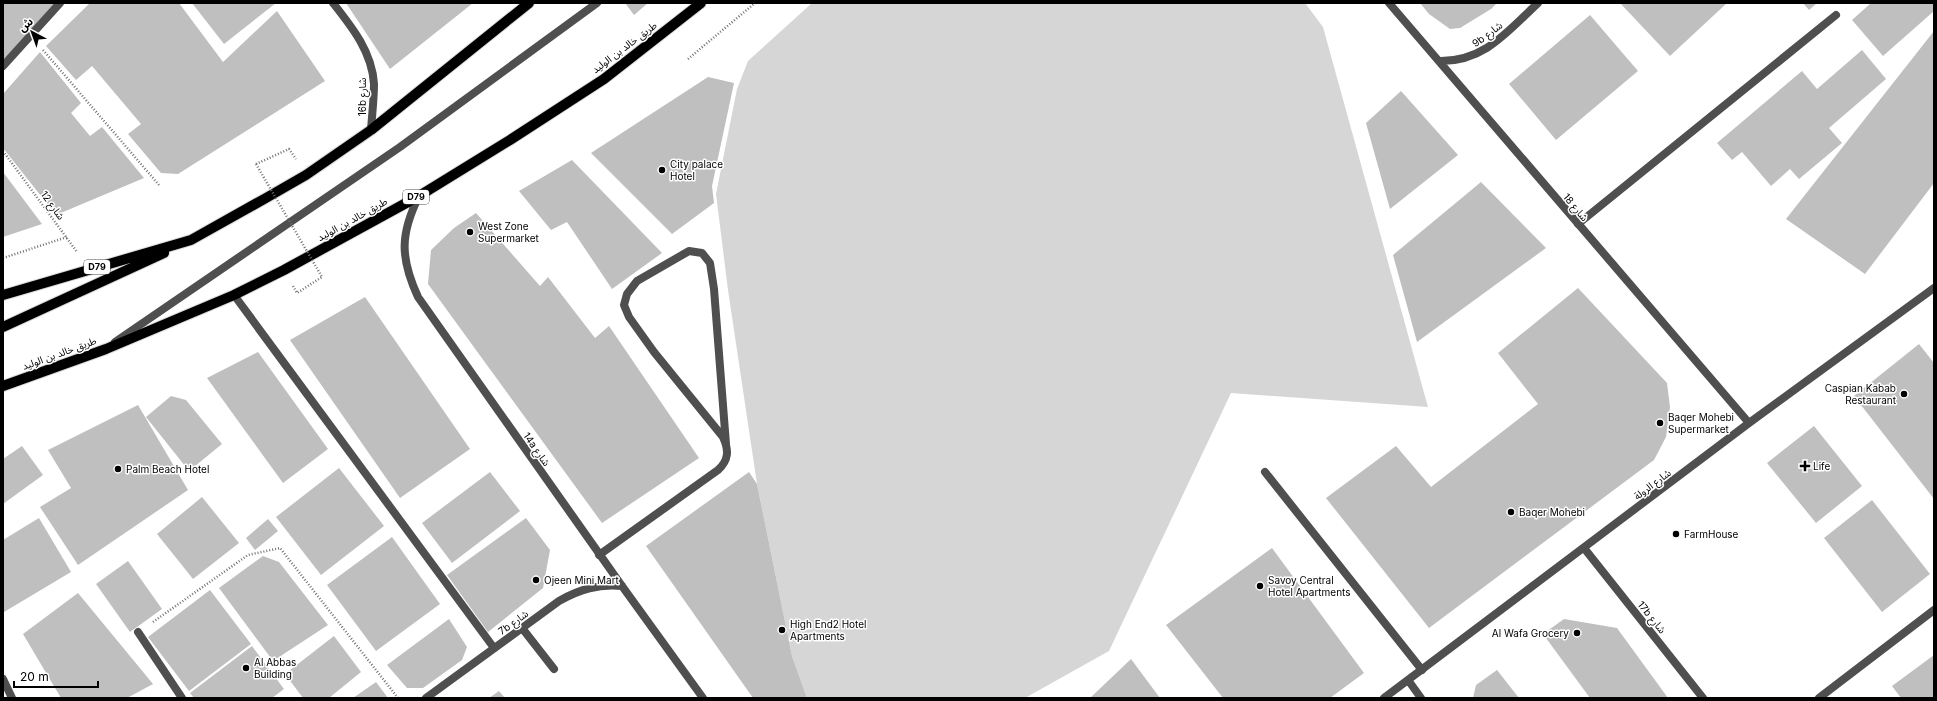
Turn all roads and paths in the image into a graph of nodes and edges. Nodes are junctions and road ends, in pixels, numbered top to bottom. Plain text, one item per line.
1 (60, 3) edge
2 (333, 3) edge
3 (529, 3) edge
4 (597, 3) edge
5 (701, 3) edge
6 (754, 3) edge
7 (1389, 3) edge
8 (1538, 3) edge
9 (1836, 15) dead end
10 (41, 48) dead end
11 (688, 59) dead end
12 (1439, 61) junction
13 (3, 66) edge
14 (371, 130) junction
15 (289, 149) dead end
16 (3, 151) edge
17 (158, 184) dead end
18 (419, 196) junction
19 (1578, 224) junction
20 (66, 237) junction
21 (191, 240) junction
22 (3, 258) edge
23 (89, 270) junction
24 (1934, 288) edge
25 (297, 293) dead end
26 (3, 295) edge
27 (234, 295) junction
28 (3, 327) edge
29 (106, 348) junction
30 (3, 386) edge
31 (1749, 423) junction
32 (726, 444) junction
33 (1265, 472) dead end
34 (1584, 548) junction
35 (599, 555) junction
36 (622, 586) junction
37 (1934, 610) edge
38 (522, 628) junction
39 (138, 632) joint
40 (494, 648) junction
41 (554, 669) dead end
42 (1422, 670) junction
43 (3, 679) edge
44 (1408, 680) junction
45 (12, 698) edge
46 (182, 698) edge
47 (398, 698) edge
48 (426, 698) edge
49 (703, 698) edge
50 (1384, 698) edge
51 (1421, 698) edge
52 (1703, 698) edge
53 (1819, 698) edge

1 - 13 street
2 - 14 street, 16b شارع
3 - 14 main road, D79
4 - 29 street
5 - 18 main road, طريق خالد بن الوليد / D79
6 - 11 path
7 - 12 street, شارع 18
8 - 12 street, 9b شارع
9 - 19 street
10 - 17 path
12 - 19 street, شارع 18
14 - 21 main road, D79
15 - 25 path, bridge
16 - 20 path, شارع 12
18 - 27 main road, طريق خالد بن الوليد / D79
18 - 35 street, 14a شارع
19 - 31 street, شارع 18
20 - 22 path
20 - 23 path, شارع 12
21 - 23 main road, D79
21 - 28 main road
23 - 26 main road, D79
24 - 31 street, شارع الرولة
27 - 29 main road, طريق خالد بن الوليد / D79
27 - 40 street
29 - 30 main road, طريق خالد بن الوليد / D79
31 - 34 street, شارع الرولة
32 - 32 street
32 - 35 street
33 - 42 street
34 - 42 street, شارع الرولة
34 - 52 street, 17b شارع
35 - 36 street, 14a شارع
36 - 38 street, 7b شارع
36 - 49 street, 14a شارع
37 - 53 street
38 - 40 street, 7b شارع
38 - 41 street
39 - 46 street
39 - 47 path
40 - 48 street, 7b شارع
42 - 44 street, شارع الرولة
43 - 45 street
44 - 50 street, شارع الرولة
44 - 51 street

